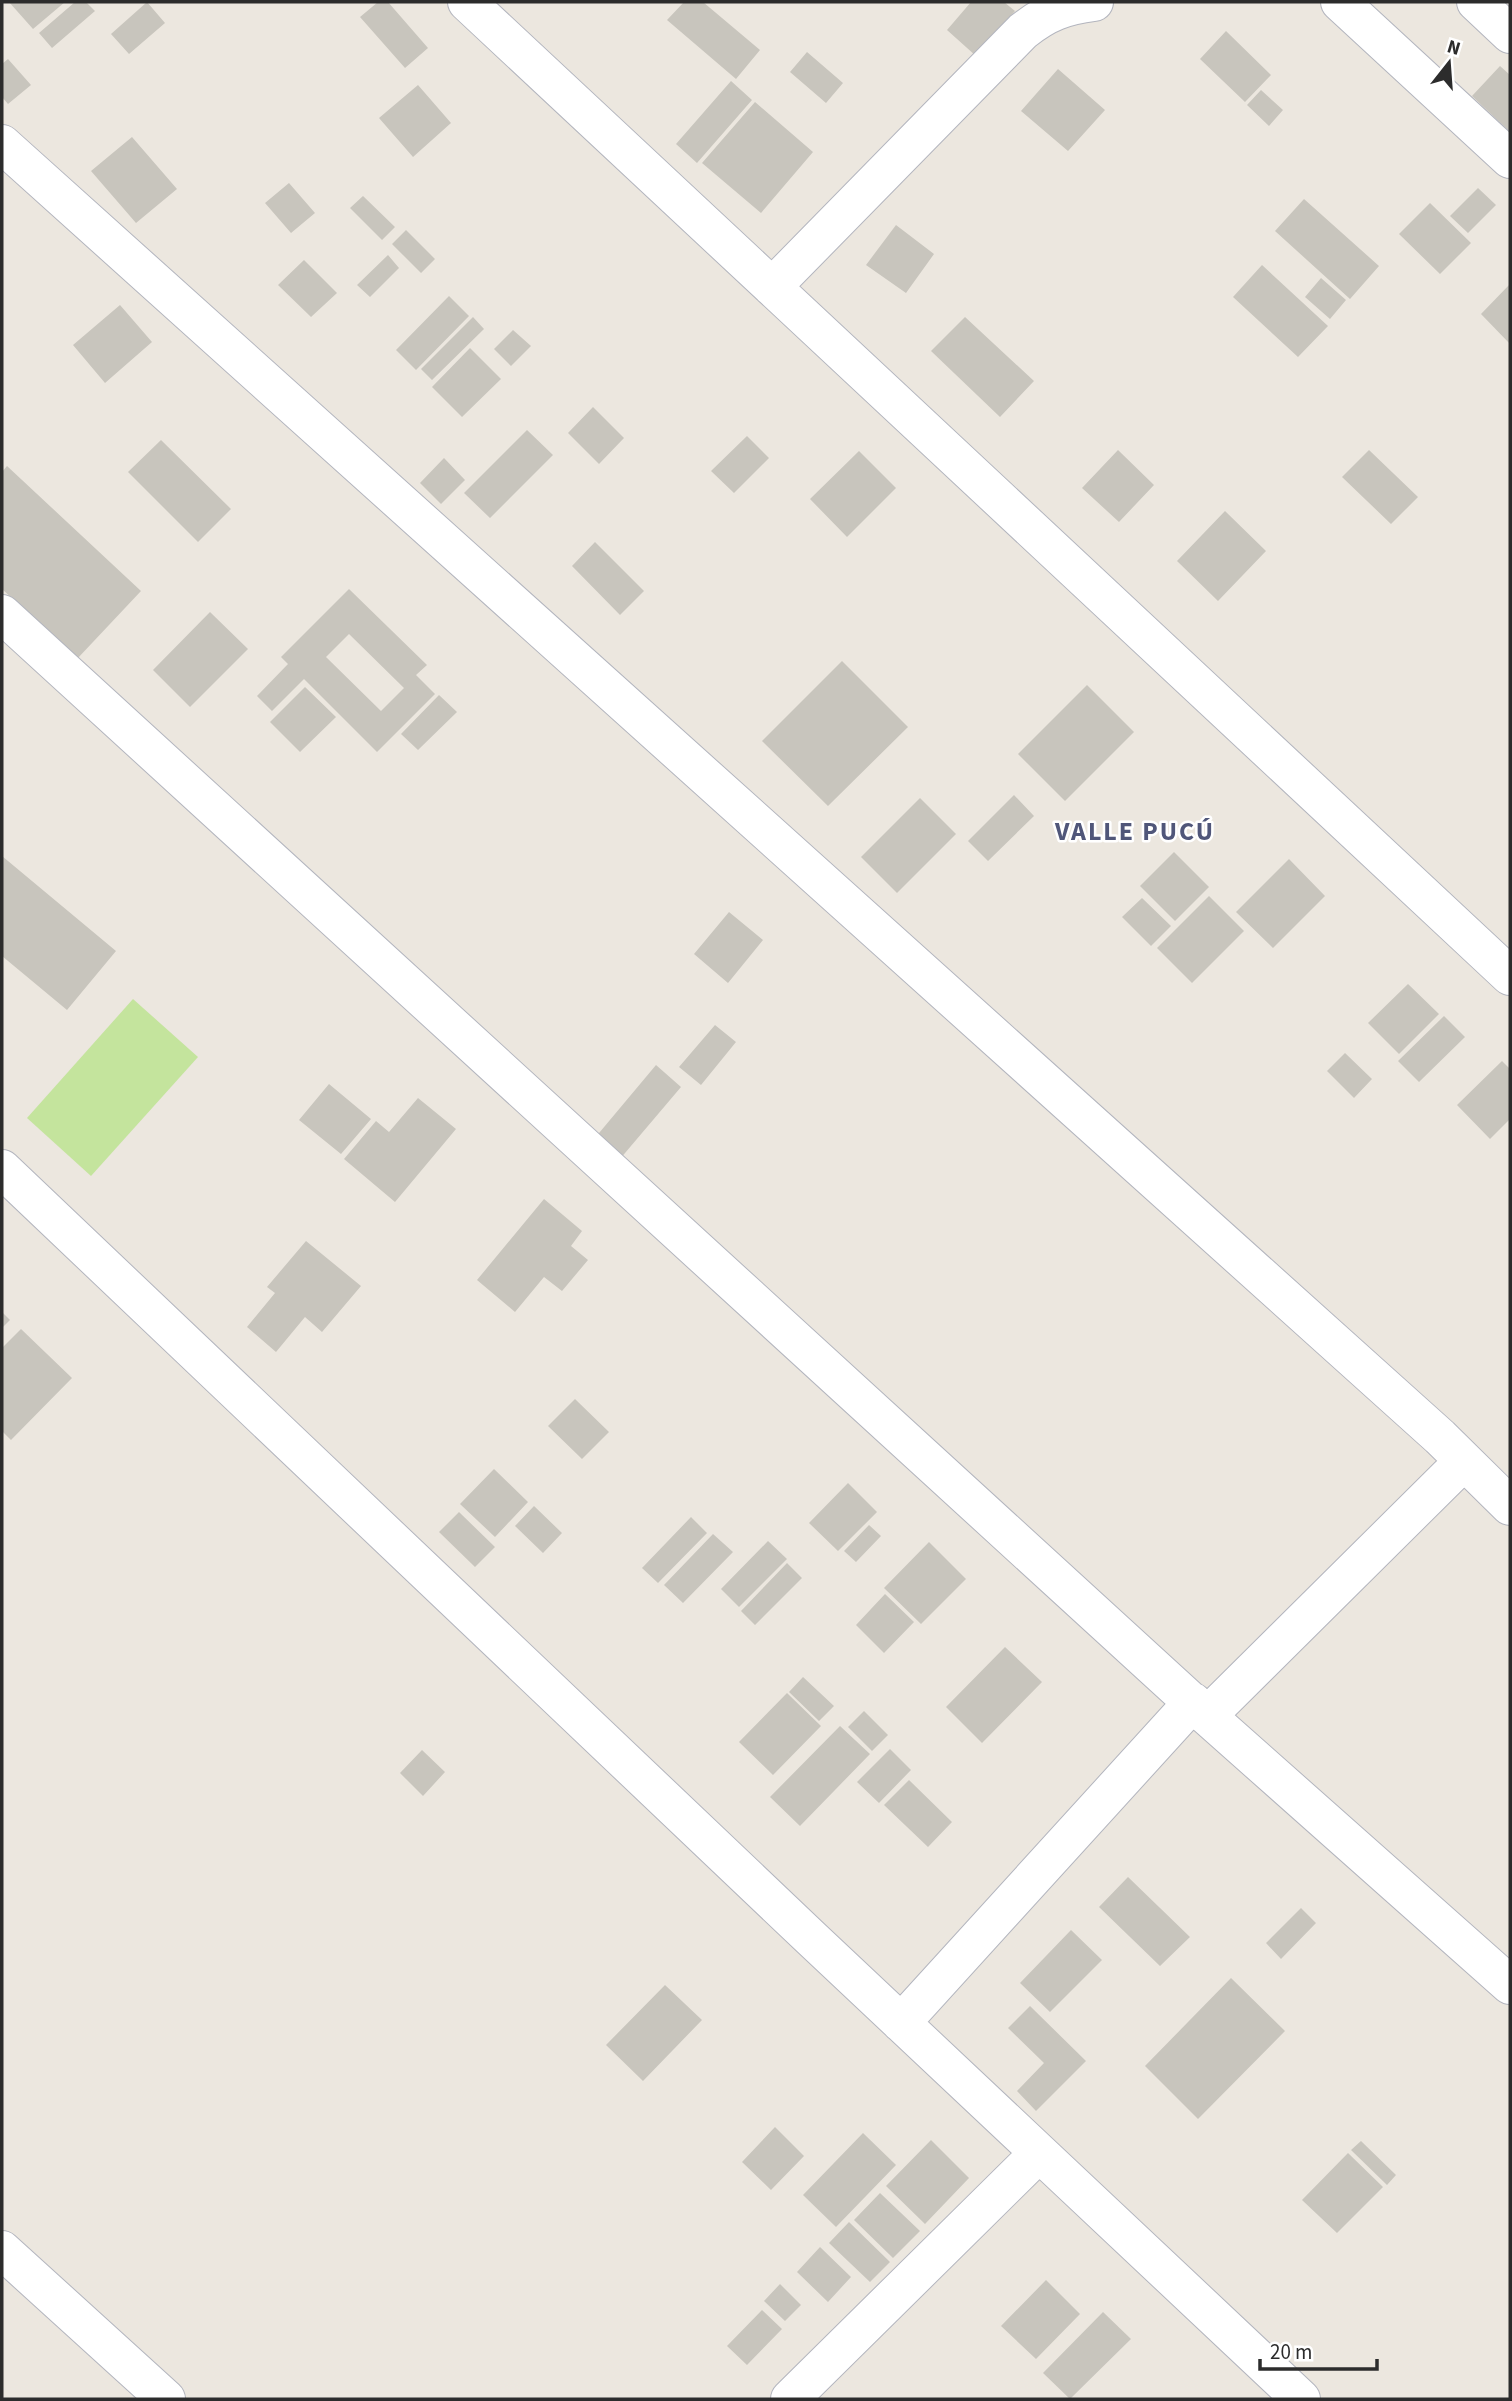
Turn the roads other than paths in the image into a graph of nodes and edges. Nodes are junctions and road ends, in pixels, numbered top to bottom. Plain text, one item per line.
1 (467, 2) edge
2 (1094, 2) edge
3 (1340, 2) edge
4 (1476, 2) edge
5 (1510, 34) edge
6 (2, 144) edge
7 (1510, 159) edge
8 (772, 287) junction
9 (2, 614) edge
10 (1510, 976) edge
11 (2, 1169) edge
12 (1464, 1461) junction
13 (1510, 1506) edge
14 (1200, 1709) junction
15 (1510, 1984) edge
16 (901, 2023) junction
17 (1039, 2153) junction
18 (2, 2250) edge
19 (166, 2399) edge
20 (790, 2399) edge
21 (1301, 2399) edge

1 - 8 street
2 - 8 street
3 - 7 street
4 - 5 street
6 - 12 street
8 - 10 street
9 - 14 street
11 - 16 street
12 - 13 street
12 - 14 street
14 - 15 street
14 - 16 street
16 - 17 street
17 - 20 street
17 - 21 street
18 - 19 street

